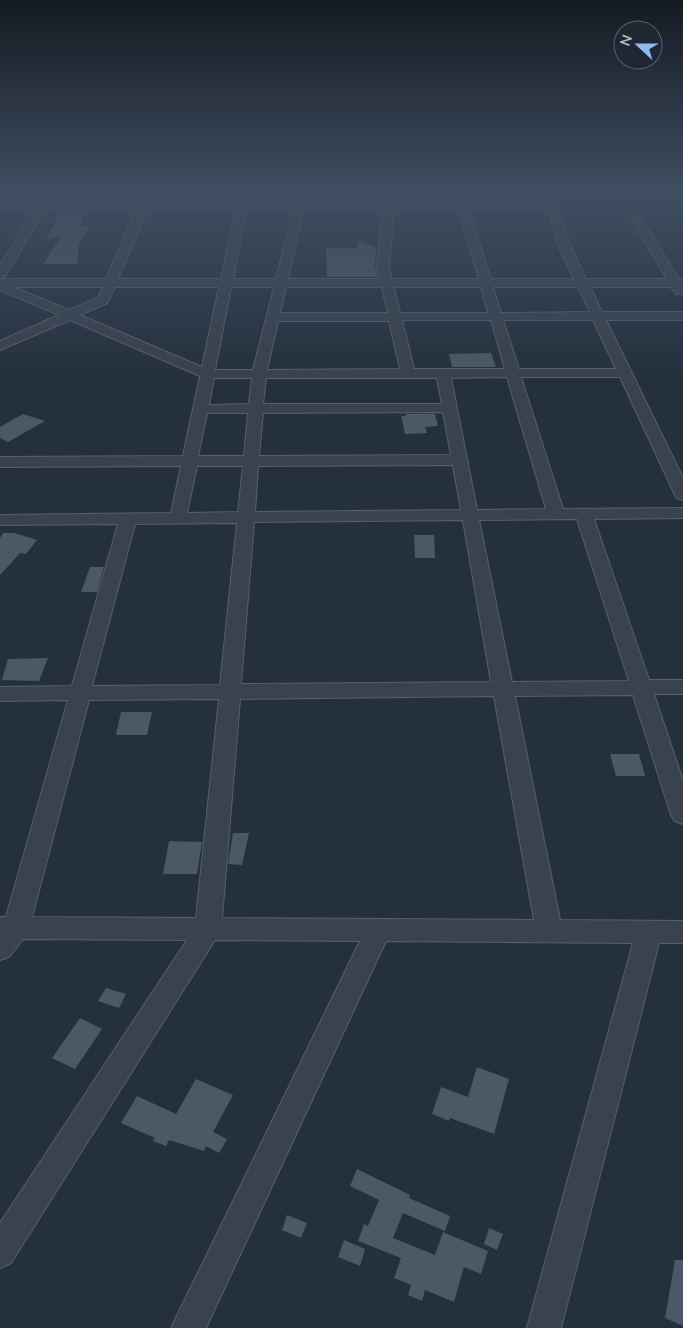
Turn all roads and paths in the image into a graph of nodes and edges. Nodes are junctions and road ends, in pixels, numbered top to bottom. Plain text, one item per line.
1 (10, 253) edge
2 (123, 253) edge
3 (232, 253) edge
4 (288, 253) edge
5 (383, 253) edge
6 (474, 253) edge
7 (568, 253) edge
8 (659, 253) edge
9 (0, 275) edge
10 (110, 283) junction
11 (226, 283) junction
12 (281, 283) junction
13 (387, 283) junction
14 (486, 283) junction
15 (582, 283) junction
16 (679, 283) edge
17 (0, 284) edge
18 (683, 296) edge
19 (69, 315) junction
20 (496, 316) junction
21 (598, 316) junction
22 (683, 316) edge
23 (272, 317) junction
24 (394, 317) junction
25 (0, 346) edge
26 (408, 373) junction
27 (443, 373) junction
28 (513, 373) junction
29 (625, 373) junction
30 (208, 374) junction
31 (259, 374) junction
32 (450, 408) junction
33 (256, 409) junction
34 (200, 410) junction
35 (460, 460) junction
36 (190, 461) junction
37 (251, 461) junction
38 (0, 462) edge
39 (683, 495) edge
40 (584, 514) junction
41 (683, 514) edge
42 (470, 515) junction
43 (556, 515) junction
44 (128, 518) junction
45 (178, 518) junction
46 (246, 518) junction
47 (0, 520) edge
48 (683, 687) edge
49 (641, 688) junction
50 (503, 689) junction
51 (229, 692) junction
52 (80, 694) junction
53 (1, 698) edge
54 (683, 815) edge
55 (8, 928) edge
56 (208, 929) junction
57 (378, 930) junction
58 (548, 931) junction
59 (649, 931) junction
60 (683, 932) edge
61 (0, 949) edge
62 (0, 1252) edge
63 (188, 1328) edge
64 (544, 1328) edge

1 - 9 street
2 - 10 street
3 - 11 street
4 - 12 street
5 - 13 street
6 - 14 street
7 - 15 street
8 - 16 street
10 - 11 street
10 - 17 street
10 - 19 street
11 - 12 street
11 - 30 street
12 - 13 street
12 - 23 street
13 - 14 street
13 - 24 street
14 - 15 street
14 - 20 street
15 - 16 street
15 - 21 street
16 - 18 street
17 - 19 street
19 - 25 street
19 - 30 street
20 - 21 street
20 - 24 street
20 - 28 street
21 - 22 street
21 - 29 street
23 - 24 street
23 - 31 street
24 - 26 street
26 - 27 street
26 - 31 street
27 - 28 street
27 - 32 street
28 - 29 street
28 - 43 street
29 - 39 street
30 - 31 street
30 - 34 street
31 - 33 street
32 - 33 street
32 - 35 street
33 - 34 street
33 - 37 street
34 - 36 street
35 - 37 street
35 - 42 street
36 - 37 street
36 - 38 street
36 - 45 street
37 - 46 street
40 - 41 street
40 - 43 street
40 - 49 street
42 - 43 street
42 - 46 street
42 - 50 street
44 - 45 street
44 - 47 street
44 - 52 street
45 - 46 street
46 - 51 street
48 - 49 street
49 - 50 street
49 - 54 street
50 - 51 street
50 - 58 street
51 - 52 street
51 - 56 street
52 - 53 street
52 - 55 street
55 - 56 street
55 - 61 street
56 - 57 street
56 - 62 street
57 - 58 street
57 - 63 street
58 - 59 street
59 - 60 street
59 - 64 street

